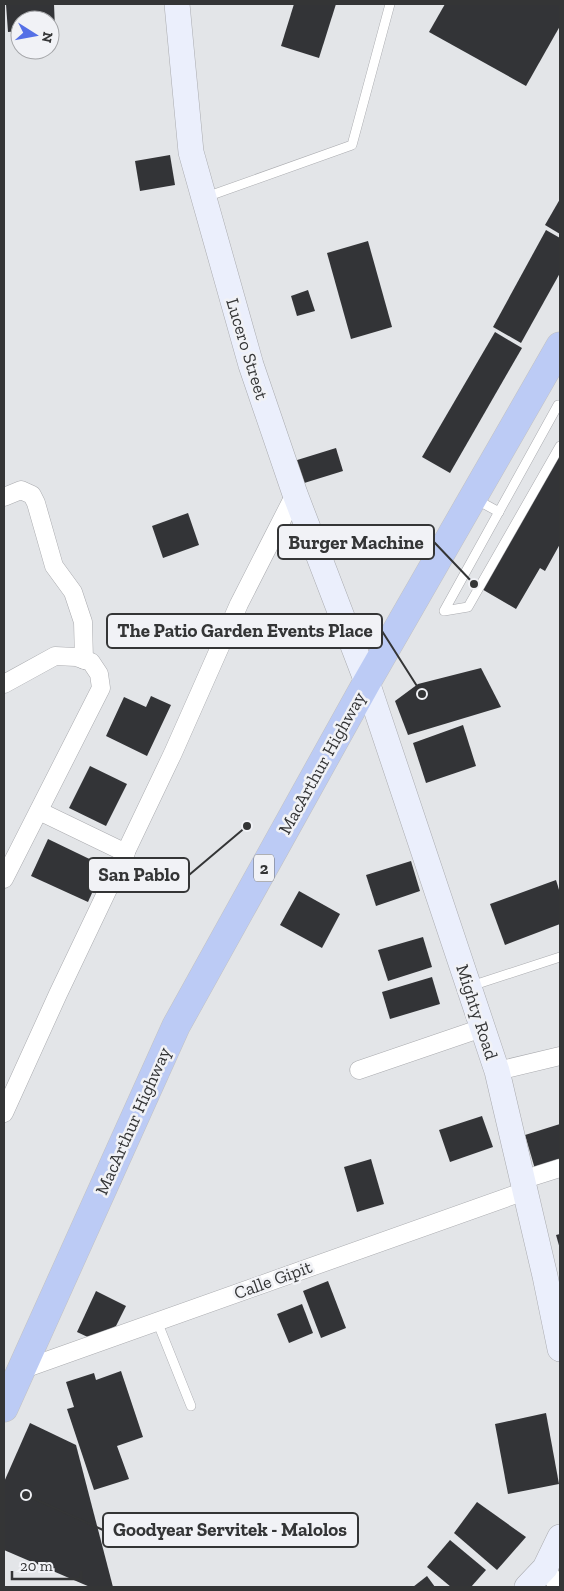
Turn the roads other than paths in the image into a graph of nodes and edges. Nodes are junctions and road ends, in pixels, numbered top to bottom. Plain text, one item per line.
1 (178, 4) edge
2 (390, 4) edge
3 (204, 198) junction
4 (560, 346) edge
5 (560, 408) edge
6 (560, 446) edge
7 (295, 494) junction
8 (4, 497) edge
9 (472, 498) junction
10 (499, 512) junction
11 (84, 660) junction
12 (367, 682) junction
13 (4, 684) edge
14 (38, 811) junction
15 (126, 853) junction
16 (4, 878) edge
17 (560, 957) edge
18 (469, 987) junction
19 (482, 1028) junction
20 (560, 1056) edge
21 (359, 1070) dead end
22 (497, 1071) junction
23 (4, 1113) edge
24 (560, 1168) edge
25 (523, 1186) junction
26 (552, 1274) edge
27 (157, 1322) junction
28 (560, 1349) edge
29 (21, 1370) junction
30 (6, 1400) edge
31 (191, 1406) dead end
32 (560, 1537) edge
33 (552, 1578) edge
34 (527, 1587) edge

1 - 3 street, Lucero Street
2 - 3 lane
3 - 7 street, Lucero Street
4 - 9 highway, MacArthur Highway / 2
5 - 10 lane
6 - 10 lane
7 - 12 street, Lucero Street
7 - 15 street
8 - 11 street
9 - 10 lane
9 - 12 highway, MacArthur Highway / 2
11 - 13 street
11 - 14 street
12 - 18 street, Mighty Road
12 - 29 highway, MacArthur Highway / 2
14 - 15 street
14 - 16 street
15 - 23 street
17 - 18 lane
18 - 19 street, Mighty Road
19 - 21 street
19 - 22 street, Mighty Road
20 - 22 street
22 - 25 street, Mighty Road
24 - 25 street, Calle Gipit
25 - 26 street, Mighty Road
25 - 27 street, Calle Gipit
26 - 28 street, Mighty Road
27 - 29 street, Calle Gipit
27 - 31 lane
29 - 30 highway, MacArthur Highway / 2
32 - 33 street
33 - 34 street

